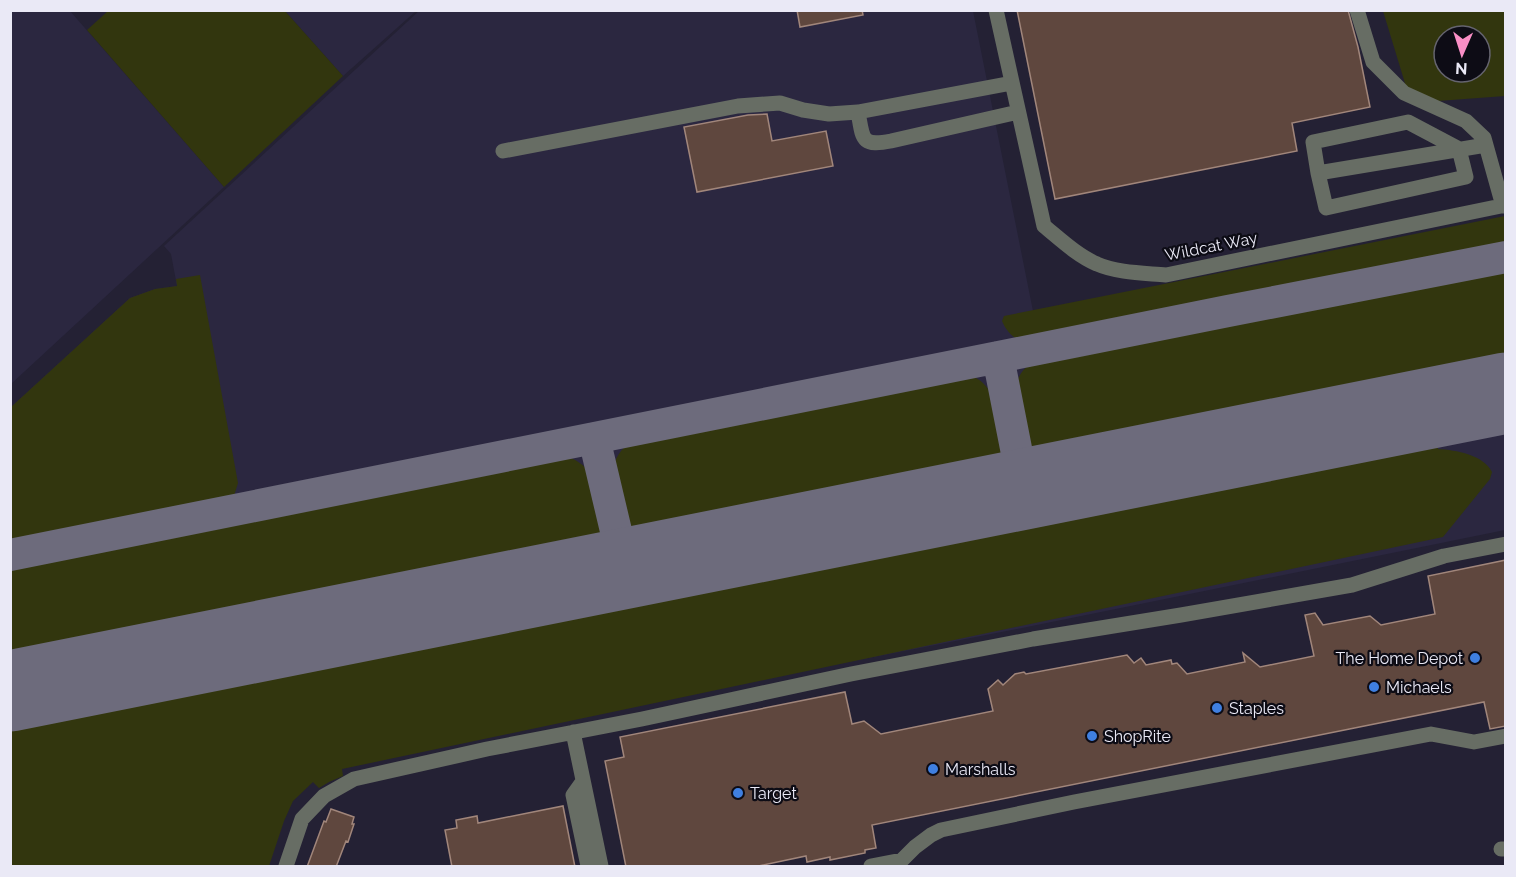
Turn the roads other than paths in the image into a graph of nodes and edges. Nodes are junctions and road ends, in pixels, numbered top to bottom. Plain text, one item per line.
1 (996, 10) edge
2 (1357, 10) edge
3 (1012, 83) junction
4 (858, 112) junction
5 (1018, 112) junction
6 (1486, 145) junction
7 (1459, 149) junction
8 (503, 151) dead end
9 (1318, 173) junction
10 (1504, 205) edge
11 (1506, 544) edge
12 (573, 732) junction
13 (1506, 736) edge
14 (583, 781) junction
15 (286, 867) edge
16 (588, 867) edge
17 (601, 867) edge
18 (871, 867) edge

1 - 3 lane, Wildcat Way
2 - 6 lane
3 - 4 lane
3 - 5 lane, Wildcat Way
4 - 5 lane
4 - 8 lane
5 - 10 lane, Wildcat Way
6 - 7 lane
6 - 10 lane
7 - 9 lane
7 - 9 lane
7 - 9 lane
11 - 12 lane
12 - 14 lane
12 - 15 lane
13 - 18 lane
14 - 16 lane
14 - 17 lane

